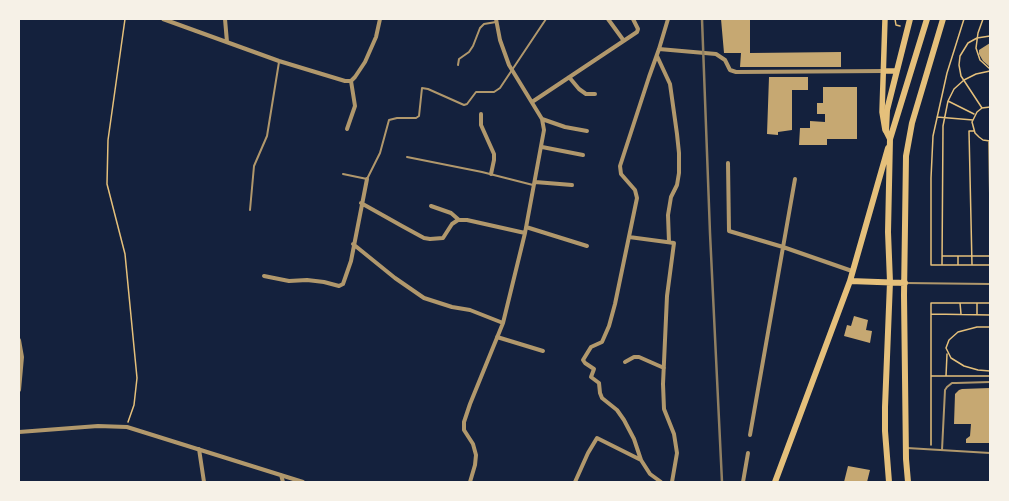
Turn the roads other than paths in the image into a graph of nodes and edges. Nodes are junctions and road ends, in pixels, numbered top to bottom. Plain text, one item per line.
1 (164, 19) edge
2 (225, 19) edge
3 (380, 19) edge
4 (546, 19) edge
5 (608, 19) edge
6 (633, 19) edge
7 (668, 19) edge
8 (885, 19) edge
9 (910, 19) edge
10 (928, 19) edge
11 (943, 19) edge
12 (496, 21) edge
13 (624, 41) junction
14 (227, 42) junction
15 (659, 49) junction
16 (657, 56) junction
17 (279, 61) junction
18 (458, 65) dead end
19 (884, 71) junction
20 (896, 71) junction
21 (512, 72) junction
22 (569, 77) junction
23 (351, 81) junction
24 (595, 94) dead end
25 (532, 102) junction
26 (481, 114) dead end
27 (542, 119) junction
28 (347, 129) dead end
29 (586, 131) dead end
30 (886, 131) junction
31 (890, 138) junction
32 (542, 147) junction
33 (583, 155) dead end
34 (407, 157) dead end
35 (728, 163) dead end
36 (343, 174) dead end
37 (491, 174) junction
38 (366, 179) junction
39 (795, 179) dead end
40 (534, 183) junction
41 (572, 185) dead end
42 (361, 203) junction
43 (431, 206) dead end
44 (250, 210) dead end
45 (459, 220) junction
46 (526, 227) junction
47 (525, 233) junction
48 (629, 237) junction
49 (669, 242) junction
50 (353, 244) junction
51 (587, 246) dead end
52 (783, 247) junction
53 (890, 268) junction
54 (852, 271) junction
55 (264, 276) dead end
56 (850, 282) junction
57 (890, 282) junction
58 (901, 282) junction
59 (990, 284) edge
60 (503, 323) junction
61 (497, 337) junction
62 (19, 340) edge
63 (543, 352) dead end
64 (625, 362) dead end
65 (664, 368) junction
66 (990, 382) edge
67 (19, 390) edge
68 (19, 432) edge
69 (750, 434) dead end
70 (906, 448) junction
71 (199, 449) junction
72 (942, 450) junction
73 (748, 453) dead end
74 (990, 454) edge
75 (641, 460) junction
76 (281, 475) junction
77 (204, 482) edge
78 (284, 482) edge
79 (303, 482) edge
80 (470, 482) edge
81 (575, 482) edge
82 (660, 482) edge
83 (672, 482) edge
84 (743, 482) edge
85 (775, 482) edge
86 (889, 482) edge
87 (908, 482) edge

1 - 14 street
2 - 14 street
3 - 23 street
4 - 21 lane
5 - 13 street
6 - 13 street
7 - 15 street
8 - 19 main road
9 - 20 main road
10 - 31 main road
11 - 58 main road
12 - 18 lane
12 - 21 street
13 - 22 street
14 - 17 street
15 - 16 street
15 - 19 street
16 - 48 street
16 - 49 street
17 - 23 street
17 - 44 lane
19 - 20 main road
19 - 30 main road
20 - 30 main road
21 - 25 street
21 - 38 lane
22 - 24 street
22 - 25 street
23 - 28 street
25 - 27 street
26 - 37 street
27 - 29 street
27 - 32 street
30 - 31 main road
31 - 53 main road
31 - 54 main road
32 - 33 street
32 - 40 street
34 - 37 lane
35 - 52 street
36 - 38 lane
37 - 40 lane
38 - 42 street
39 - 52 street
40 - 41 street
40 - 46 street
42 - 45 street
42 - 50 street
43 - 45 street
45 - 47 street
46 - 47 street
46 - 51 street
47 - 60 street
48 - 49 street
48 - 75 street
49 - 65 street
50 - 55 street
50 - 60 street
52 - 54 street
52 - 69 street
53 - 57 main road
53 - 58 main road
54 - 56 main road
56 - 57 main road
56 - 85 main road
57 - 58 main road
57 - 86 main road
58 - 59 lane
58 - 70 main road
60 - 61 street
61 - 63 street
61 - 80 street
62 - 67 street
64 - 65 street
65 - 83 street
66 - 72 lane
68 - 71 street
70 - 72 lane
70 - 87 main road
71 - 76 street
71 - 77 street
72 - 74 lane
73 - 84 street
75 - 81 street
75 - 82 street
76 - 78 street
76 - 79 street

